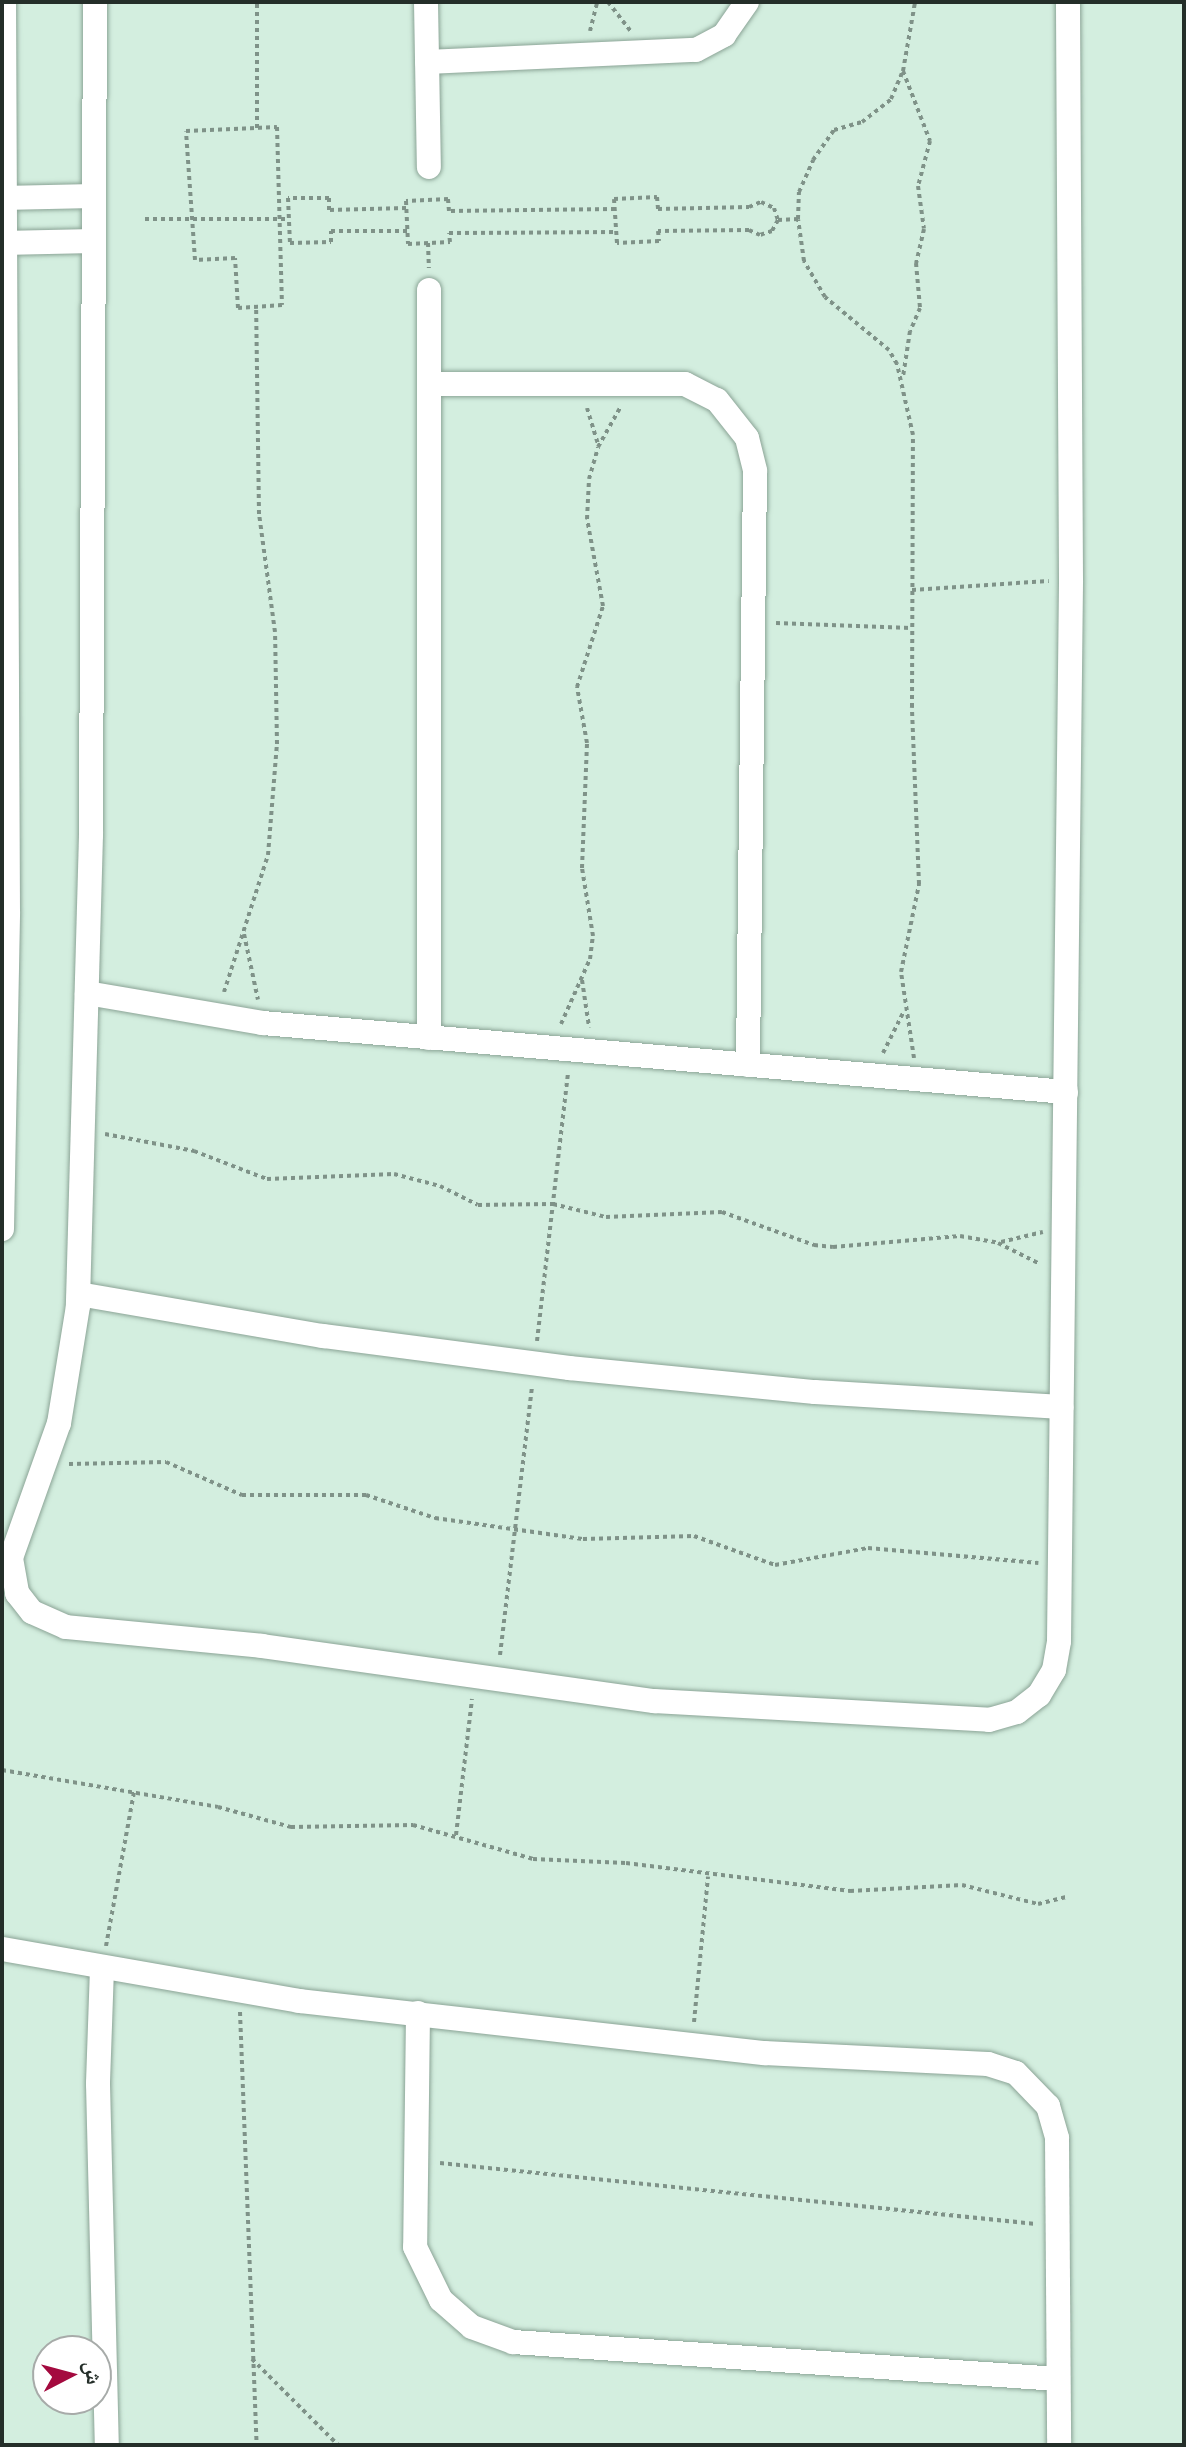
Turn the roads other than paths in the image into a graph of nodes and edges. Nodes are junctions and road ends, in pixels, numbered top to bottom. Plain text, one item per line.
1 (4, 2) edge
2 (95, 2) edge
3 (426, 2) edge
4 (747, 2) edge
5 (1068, 2) edge
6 (427, 62) junction
7 (429, 167) dead end
8 (94, 196) junction
9 (3, 198) edge
10 (94, 241) junction
11 (2, 243) edge
12 (429, 290) dead end
13 (429, 384) junction
14 (87, 993) junction
15 (429, 1038) junction
16 (748, 1065) junction
17 (1066, 1092) junction
18 (2, 1229) edge
19 (79, 1294) junction
20 (1062, 1407) junction
21 (2, 1949) edge
22 (102, 1968) junction
23 (418, 2013) junction
24 (1058, 2379) junction
25 (107, 2445) edge
26 (1059, 2445) edge

1 - 9 street
2 - 8 street
3 - 6 street
4 - 6 street
5 - 17 street
6 - 7 street
8 - 9 street
8 - 10 street
9 - 11 street
10 - 11 street
10 - 14 street
11 - 18 street
12 - 13 street
13 - 15 street
13 - 16 street
14 - 15 street
14 - 19 street
15 - 16 street
16 - 17 street
17 - 20 street
19 - 20 street
19 - 20 street
21 - 22 street
22 - 23 street
22 - 25 street
23 - 24 street
23 - 24 street
24 - 26 street

